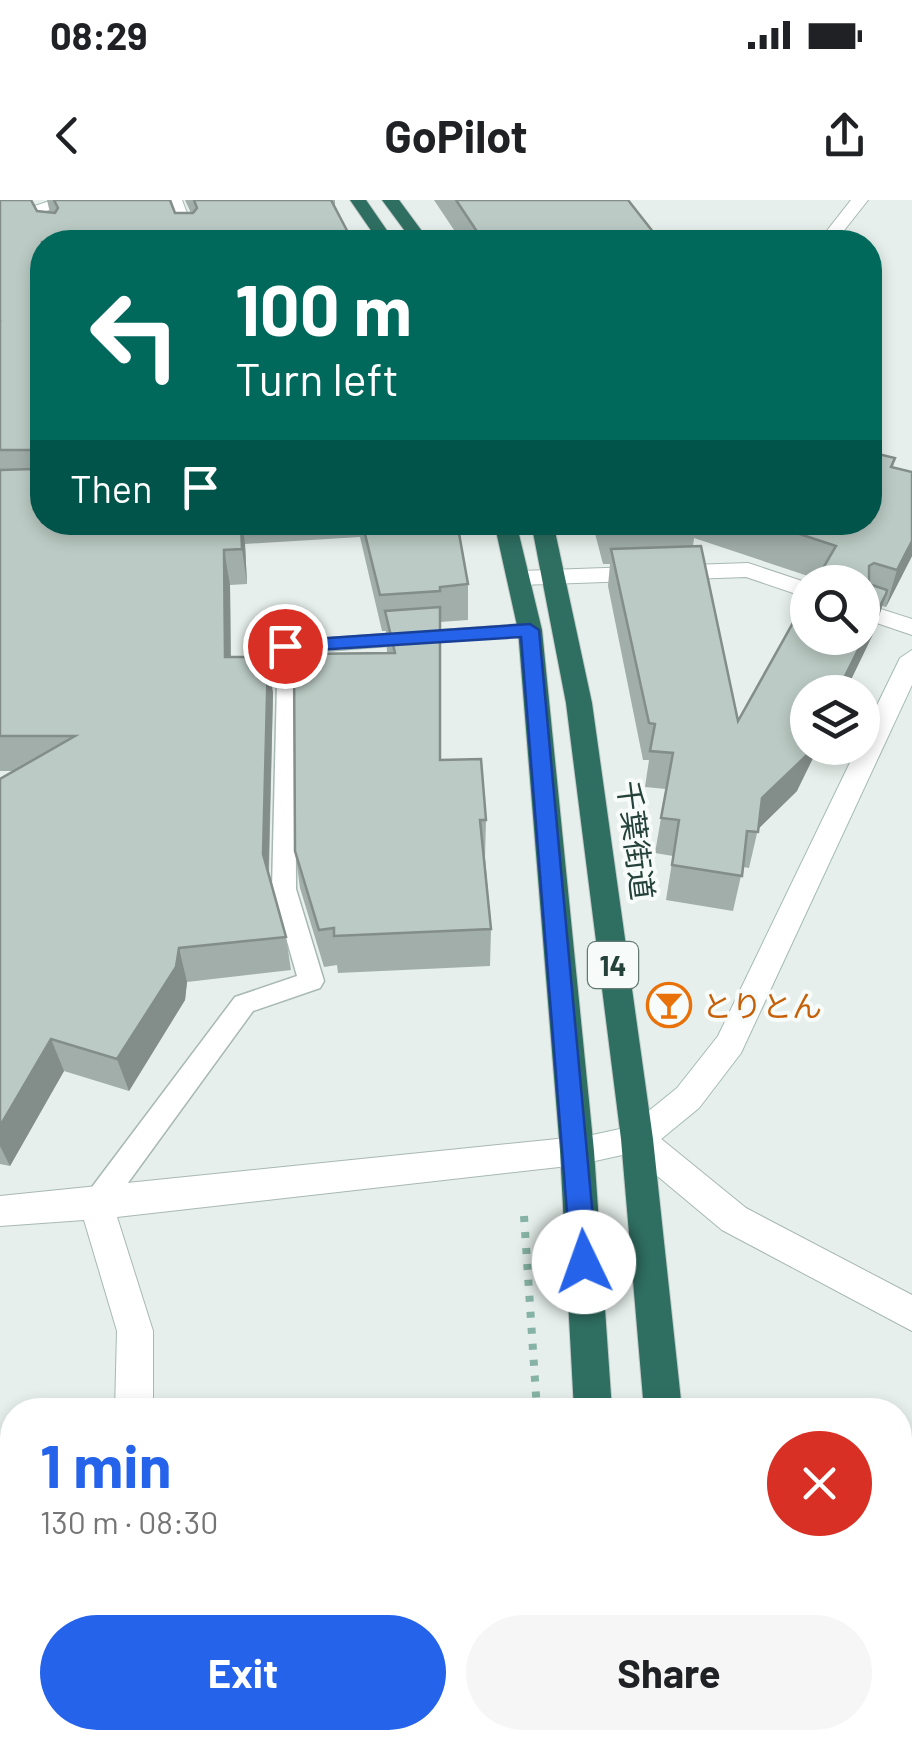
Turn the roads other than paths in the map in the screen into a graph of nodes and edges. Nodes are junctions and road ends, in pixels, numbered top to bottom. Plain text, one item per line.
1 (70, 200) edge
2 (174, 200) edge
3 (358, 200) edge
4 (390, 200) edge
5 (860, 200) edge
6 (0, 222) edge
7 (185, 230) edge
8 (379, 230) edge
9 (413, 230) edge
10 (836, 230) edge
11 (508, 535) edge
12 (545, 535) edge
13 (556, 577) junction
14 (520, 578) junction
15 (790, 585) edge
16 (880, 616) edge
17 (912, 627) edge
18 (530, 630) junction
19 (912, 658) edge
20 (637, 1139) junction
21 (577, 1151) junction
22 (96, 1204) junction
23 (0, 1211) edge
24 (912, 1314) edge
25 (134, 1398) edge
26 (592, 1398) edge
27 (662, 1398) edge

1 - 6 street
2 - 7 street
3 - 8 highway
4 - 9 highway
5 - 10 street
11 - 14 highway, 14
12 - 13 highway, 千葉街道 / 14
13 - 14 street
13 - 15 street
13 - 20 highway, 千葉街道 / 14
14 - 18 highway, 14
16 - 17 street
18 - 21 highway, 14
18 - 22 lane
19 - 20 street
20 - 21 street
20 - 24 street
20 - 27 highway, 千葉街道 / 14
21 - 22 street
21 - 26 highway, 14
22 - 23 street
22 - 25 street

